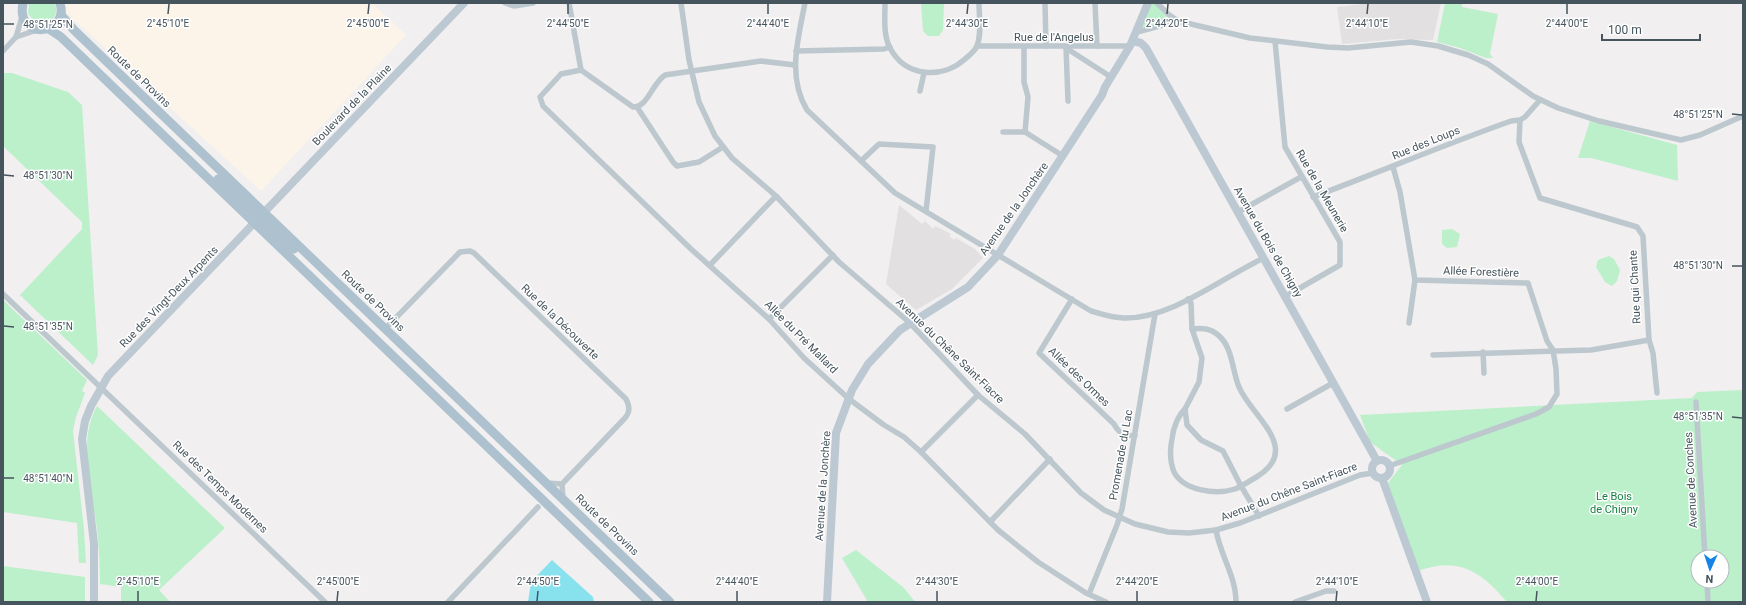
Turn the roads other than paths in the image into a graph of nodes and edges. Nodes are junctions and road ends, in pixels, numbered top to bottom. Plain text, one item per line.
1 (22, 3) edge
2 (61, 3) edge
3 (464, 3) edge
4 (505, 3) edge
5 (533, 3) edge
6 (569, 3) edge
7 (681, 3) edge
8 (805, 3) edge
9 (885, 3) edge
10 (979, 3) edge
11 (1045, 3) edge
12 (1095, 3) edge
13 (1148, 3) edge
14 (1157, 3) edge
15 (61, 15) junction
16 (22, 17) junction
17 (1178, 21) junction
18 (49, 29) junction
19 (38, 30) junction
20 (1137, 32) junction
21 (16, 37) junction
22 (1275, 41) junction
23 (1132, 43) junction
24 (977, 46) junction
25 (1046, 46) junction
26 (1097, 46) junction
27 (890, 47) junction
28 (1024, 47) junction
29 (1066, 47) junction
30 (3, 51) edge
31 (796, 51) junction
32 (794, 65) junction
33 (581, 70) junction
34 (691, 71) junction
35 (924, 73) junction
36 (1111, 77) junction
37 (920, 91) dead end
38 (1540, 100) junction
39 (1068, 101) dead end
40 (638, 107) junction
41 (1743, 116) edge
42 (1520, 120) junction
43 (1003, 132) dead end
44 (1025, 132) junction
45 (723, 147) junction
46 (1063, 156) junction
47 (861, 161) junction
48 (1392, 167) junction
49 (1301, 177) junction
50 (776, 196) junction
51 (1313, 197) junction
52 (926, 211) junction
53 (1238, 212) junction
54 (260, 218) junction
55 (833, 255) junction
56 (998, 255) junction
57 (1264, 258) junction
58 (710, 265) junction
59 (1415, 280) junction
60 (3, 294) edge
61 (1286, 296) junction
62 (1072, 299) junction
63 (1188, 299) junction
64 (1155, 314) junction
65 (769, 319) junction
66 (910, 322) junction
67 (1409, 323) dead end
68 (385, 329) junction
69 (1192, 329) junction
70 (1649, 340) junction
71 (1553, 350) junction
72 (1483, 352) junction
73 (1433, 354) dead end
74 (1484, 373) dead end
75 (1333, 383) junction
76 (101, 388) junction
77 (1657, 393) dead end
78 (978, 395) junction
79 (849, 399) junction
80 (1696, 402) dead end
81 (1185, 409) junction
82 (1287, 409) dead end
83 (1135, 436) junction
84 (921, 452) junction
85 (1050, 459) junction
86 (1377, 461) junction
87 (1389, 466) junction
88 (1373, 472) junction
89 (1382, 478) junction
90 (545, 483) junction
91 (562, 484) junction
92 (1241, 486) junction
93 (535, 492) junction
94 (563, 500) junction
95 (538, 508) junction
96 (554, 509) junction
97 (1259, 516) junction
98 (1120, 518) junction
99 (990, 522) junction
100 (1216, 530) junction
101 (1705, 549) edge
102 (1707, 589) edge
103 (1334, 591) dead end
104 (1088, 594) junction
105 (94, 602) edge
106 (325, 602) edge
107 (448, 602) edge
108 (649, 602) edge
109 (670, 602) edge
110 (827, 602) edge
111 (1106, 602) edge
112 (1236, 602) edge
113 (1295, 602) edge
114 (1427, 602) edge
115 (1708, 602) edge

1 - 16 main road
2 - 15 main road
3 - 54 main road, Boulevard de la Plaine
4 - 5 street
6 - 33 street
7 - 34 street, Avenue du Chêne Saint-Fiacre
8 - 31 street
9 - 27 street
10 - 24 street
11 - 25 street
12 - 26 street
13 - 20 main road, Avenue de la Jonchère
14 - 17 street
15 - 18 main road
15 - 54 main road, Route de Provins
16 - 19 main road
16 - 21 street
17 - 20 street
17 - 22 street
18 - 19 main road
18 - 54 main road, Route de Provins
19 - 21 street
20 - 23 main road, Avenue de la Jonchère
21 - 30 street
22 - 38 street
22 - 49 street, Rue de la Meunerie
23 - 26 street, Rue de l'Angelus
23 - 36 main road, Avenue de la Jonchère
23 - 53 main road, Avenue du Bois de Chigny
24 - 28 street, Rue de l'Angelus
24 - 35 street
25 - 28 street, Rue de l'Angelus
25 - 29 street, Rue de l'Angelus
26 - 29 street, Rue de l'Angelus
27 - 31 street
27 - 35 street
28 - 44 street
29 - 36 street
29 - 39 street
31 - 32 street
32 - 34 street
32 - 47 street
33 - 40 street
33 - 58 street, Allée du Pré Mallard
34 - 40 street
34 - 45 street, Avenue du Chêne Saint-Fiacre
35 - 37 street
36 - 46 main road, Avenue de la Jonchère
38 - 41 street
38 - 42 street
40 - 45 street
42 - 48 street, Rue des Loups
42 - 70 street, Rue qui Chante
43 - 44 street
44 - 46 street
45 - 50 street, Avenue du Chêne Saint-Fiacre
46 - 56 main road, Avenue de la Jonchère
47 - 52 street
47 - 52 street
48 - 51 street, Rue des Loups
48 - 59 street
49 - 51 street, Rue de la Meunerie
49 - 53 street
50 - 55 street, Avenue du Chêne Saint-Fiacre
50 - 58 street
51 - 61 street, Rue de la Meunerie
52 - 56 street
53 - 57 main road, Avenue du Bois de Chigny
54 - 68 main road, Route de Provins
54 - 76 main road, Rue des Vingt-Deux Arpents
54 - 93 main road, Route de Provins
55 - 65 street
55 - 66 street, Avenue du Chêne Saint-Fiacre
56 - 62 street
56 - 66 main road, Avenue de la Jonchère
57 - 61 main road, Avenue du Bois de Chigny
57 - 63 street
58 - 65 street, Allée du Pré Mallard
59 - 67 street
59 - 71 street, Allée Forestière
60 - 76 street, Rue des Temps Modernes
61 - 75 main road, Avenue du Bois de Chigny
62 - 64 street
62 - 83 street, Allée des Ormes
63 - 64 street
63 - 69 street
64 - 83 street, Promenade du Lac
65 - 79 street, Allée du Pré Mallard
66 - 78 street, Avenue du Chêne Saint-Fiacre
66 - 79 main road, Avenue de la Jonchère
68 - 90 main road, Route de Provins
68 - 91 street, Rue de la Découverte
69 - 81 street
69 - 92 street
70 - 71 street
70 - 77 street
71 - 72 street
71 - 87 street, Allée Forestière
72 - 73 street
72 - 74 street
75 - 82 street
75 - 86 main road, Avenue du Bois de Chigny
76 - 105 main road, Rue des Vingt-Deux Arpents
76 - 106 street, Rue des Temps Modernes
78 - 84 street
78 - 85 street, Avenue du Chêne Saint-Fiacre
79 - 84 street, Allée du Pré Mallard
79 - 110 main road, Avenue de la Jonchère
80 - 101 street, Avenue de Conches
81 - 92 street
81 - 92 street
83 - 98 street, Promenade du Lac
84 - 99 street, Allée du Pré Mallard
85 - 98 street, Avenue du Chêne Saint-Fiacre
85 - 99 street
86 - 87 main road
86 - 88 main road
87 - 89 main road
88 - 89 main road
88 - 97 street, Avenue du Chêne Saint-Fiacre
89 - 114 main road
90 - 91 street
90 - 94 main road, Route de Provins
91 - 94 street
92 - 97 street
93 - 95 street
93 - 96 main road, Route de Provins
94 - 109 main road, Route de Provins
95 - 96 street
95 - 107 street
96 - 108 main road, Route de Provins
97 - 100 street, Avenue du Chêne Saint-Fiacre
98 - 100 street, Avenue du Chêne Saint-Fiacre
98 - 104 street, Promenade du Lac
99 - 104 street, Allée du Pré Mallard
100 - 112 street
102 - 115 street
103 - 113 street
104 - 111 street, Allée du Pré Mallard

